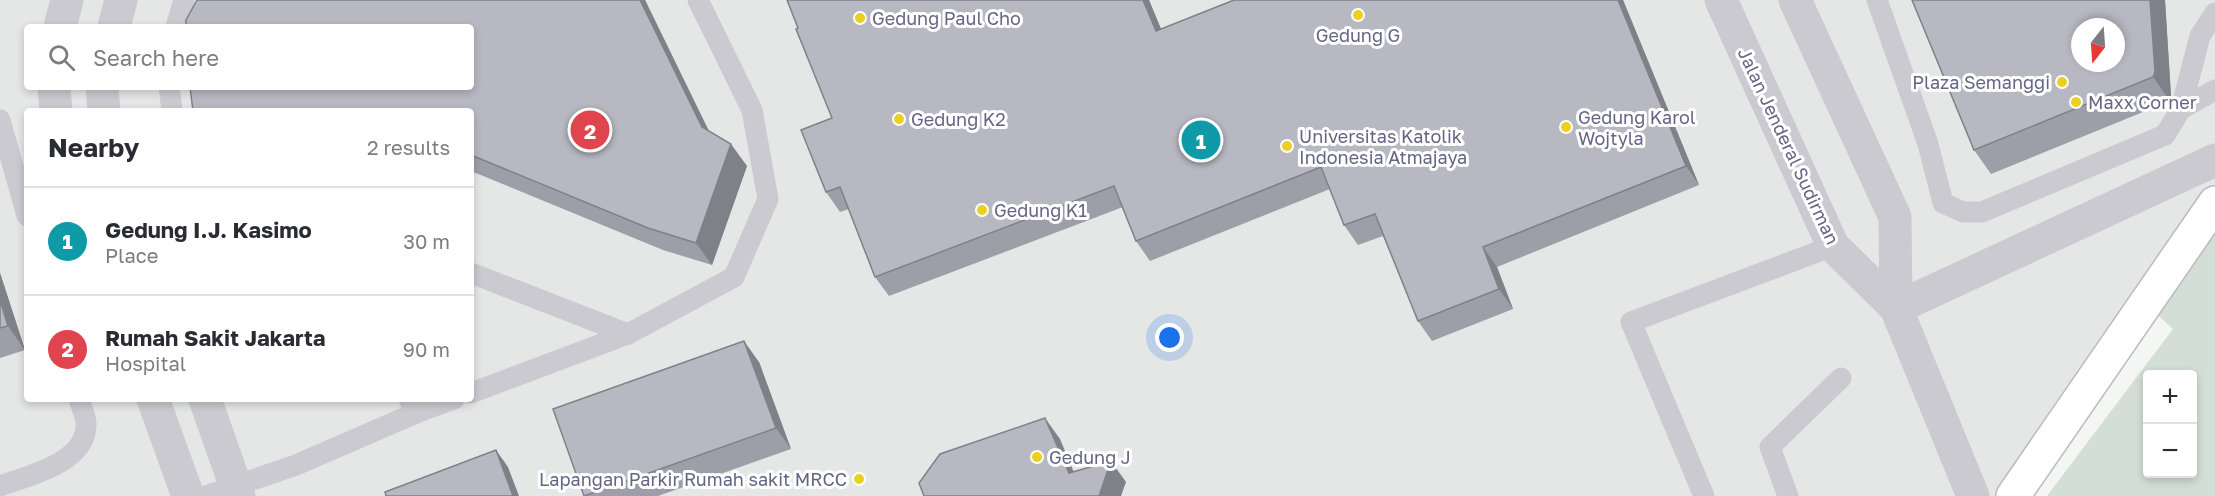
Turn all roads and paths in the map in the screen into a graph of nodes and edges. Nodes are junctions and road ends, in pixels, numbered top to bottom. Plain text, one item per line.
1 (67, 0) edge
2 (121, 0) edge
3 (184, 0) edge
4 (698, 0) edge
5 (1721, 0) edge
6 (1795, 0) edge
7 (1877, 0) edge
8 (2215, 13) edge
9 (61, 24) edge
10 (115, 24) edge
11 (177, 24) edge
12 (54, 90) edge
13 (102, 90) edge
14 (169, 90) edge
15 (2215, 90) edge
16 (56, 108) edge
17 (104, 108) edge
18 (172, 108) edge
19 (2181, 109) junction
20 (0, 120) edge
21 (2215, 160) edge
22 (2215, 203) edge
23 (24, 205) edge
24 (1833, 246) junction
25 (474, 274) edge
26 (1896, 308) junction
27 (628, 334) junction
28 (1841, 378) dead end
29 (474, 392) edge
30 (80, 402) edge
31 (154, 402) edge
32 (206, 402) edge
33 (436, 402) edge
34 (413, 406) edge
35 (0, 486) edge
36 (227, 492) edge
37 (188, 496) edge
38 (1704, 496) edge
39 (1788, 496) edge
40 (1973, 496) edge
41 (2013, 496) edge

1 - 9 street
2 - 10 street
3 - 11 lane
4 - 27 lane
5 - 24 street, Jalan Jenderal Sudirman
6 - 26 street, Jalan Jenderal Sudirman
7 - 19 lane
8 - 19 lane
12 - 16 street
13 - 17 street
14 - 18 lane
15 - 19 lane
20 - 23 lane
21 - 26 street
22 - 41 highway
24 - 26 street, Jalan Jenderal Sudirman
24 - 38 lane
25 - 27 lane
26 - 40 street, Jalan Jenderal Sudirman
27 - 29 lane
28 - 39 lane
30 - 35 lane
31 - 37 street
32 - 36 street
33 - 34 lane
34 - 36 lane

